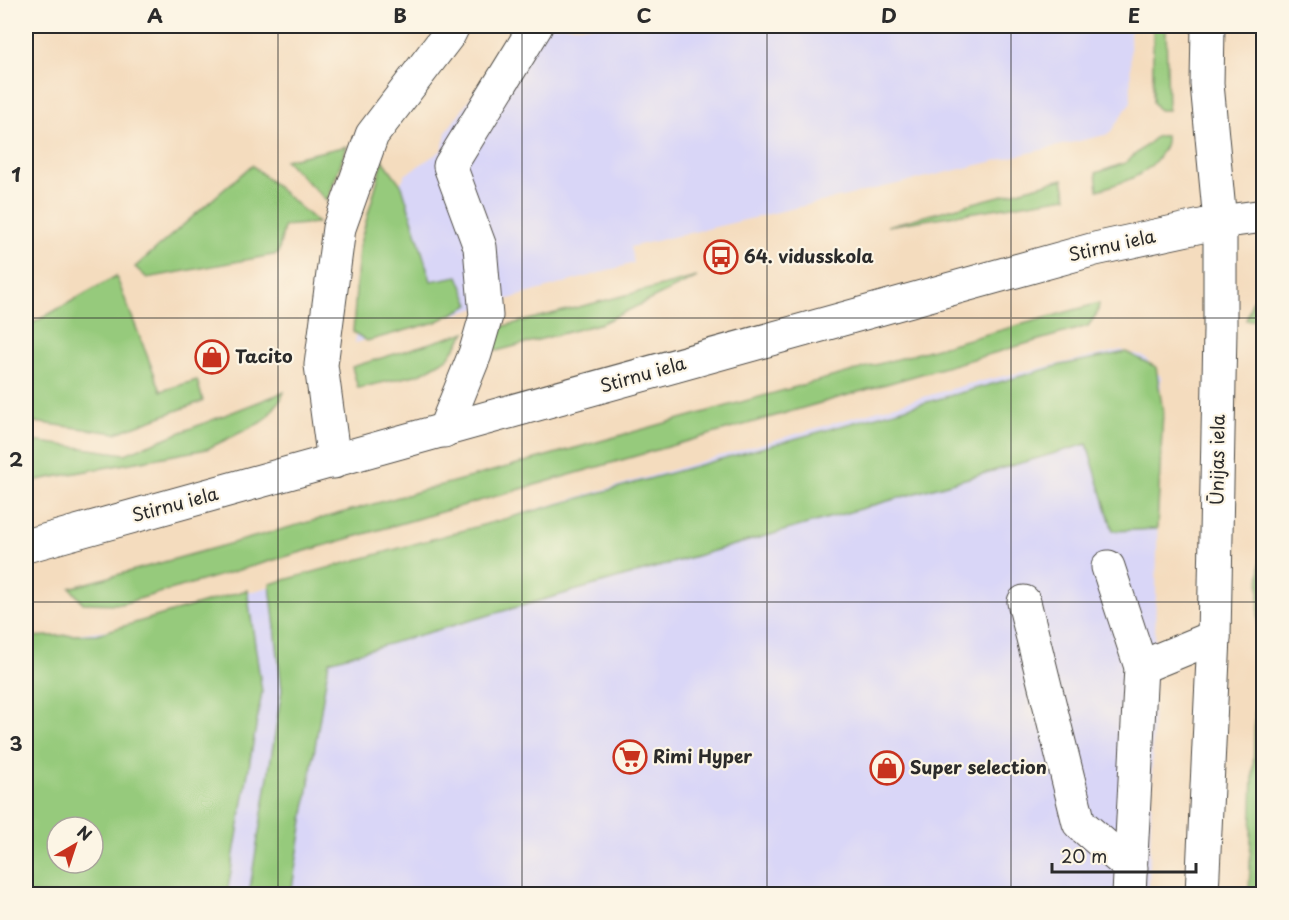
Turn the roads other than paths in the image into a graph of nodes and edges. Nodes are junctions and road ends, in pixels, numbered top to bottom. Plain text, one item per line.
1 (453, 26) edge
2 (536, 26) edge
3 (1208, 26) edge
4 (1263, 216) edge
5 (1220, 222) junction
6 (444, 431) junction
7 (334, 462) junction
8 (26, 546) edge
9 (1108, 567) dead end
10 (1024, 602) dead end
11 (1214, 637) junction
12 (1142, 667) junction
13 (1130, 881) edge
14 (1202, 894) edge

1 - 7 street
2 - 6 street
3 - 5 street, Ūnijas iela
4 - 5 street, Stirnu iela
5 - 6 street, Stirnu iela
5 - 11 street, Ūnijas iela
6 - 7 street, Stirnu iela
7 - 8 street, Stirnu iela
9 - 12 street
10 - 13 street
11 - 12 street
11 - 14 street, Ūnijas iela
12 - 13 street

